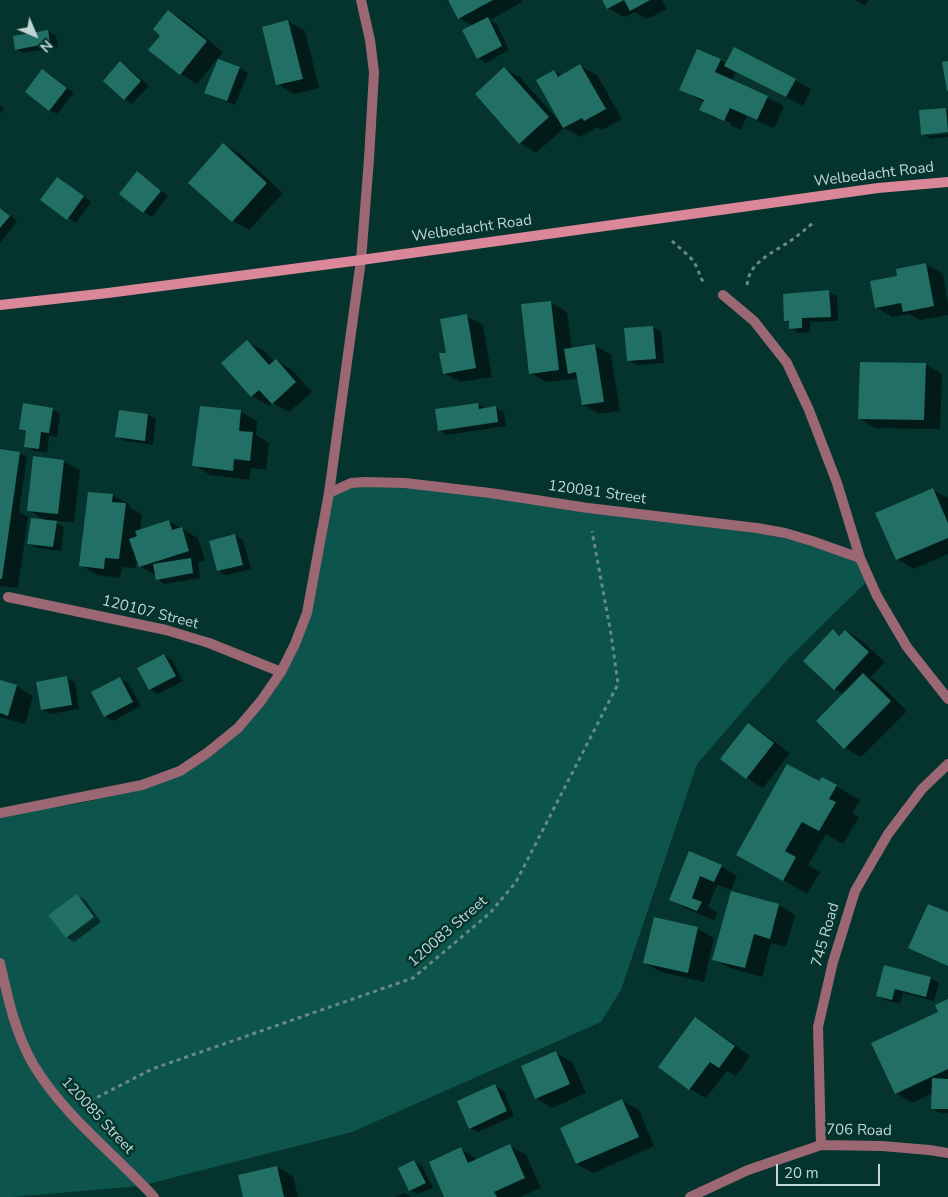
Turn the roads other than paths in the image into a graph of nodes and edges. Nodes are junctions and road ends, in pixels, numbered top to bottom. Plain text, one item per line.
1 (361, 0) edge
2 (948, 182) edge
3 (361, 260) junction
4 (723, 296) road end
5 (0, 306) edge
6 (328, 493) junction
7 (860, 558) junction
8 (8, 597) dead end
9 (281, 672) junction
10 (948, 699) edge
11 (948, 764) edge
12 (0, 813) edge
13 (0, 963) edge
14 (821, 1145) junction
15 (948, 1153) edge
16 (154, 1197) edge
17 (690, 1197) edge

1 - 3 street
2 - 3 street, Welbedacht Road
3 - 5 street, Welbedacht Road
3 - 6 street
4 - 7 street
6 - 7 street, 120081 Street
6 - 9 street
7 - 10 street
8 - 9 street, 120107 Street
9 - 12 street
11 - 14 street, 745 Road
13 - 16 street, 120085 Street
14 - 15 street, 706 Road
14 - 17 street, 706 Road

